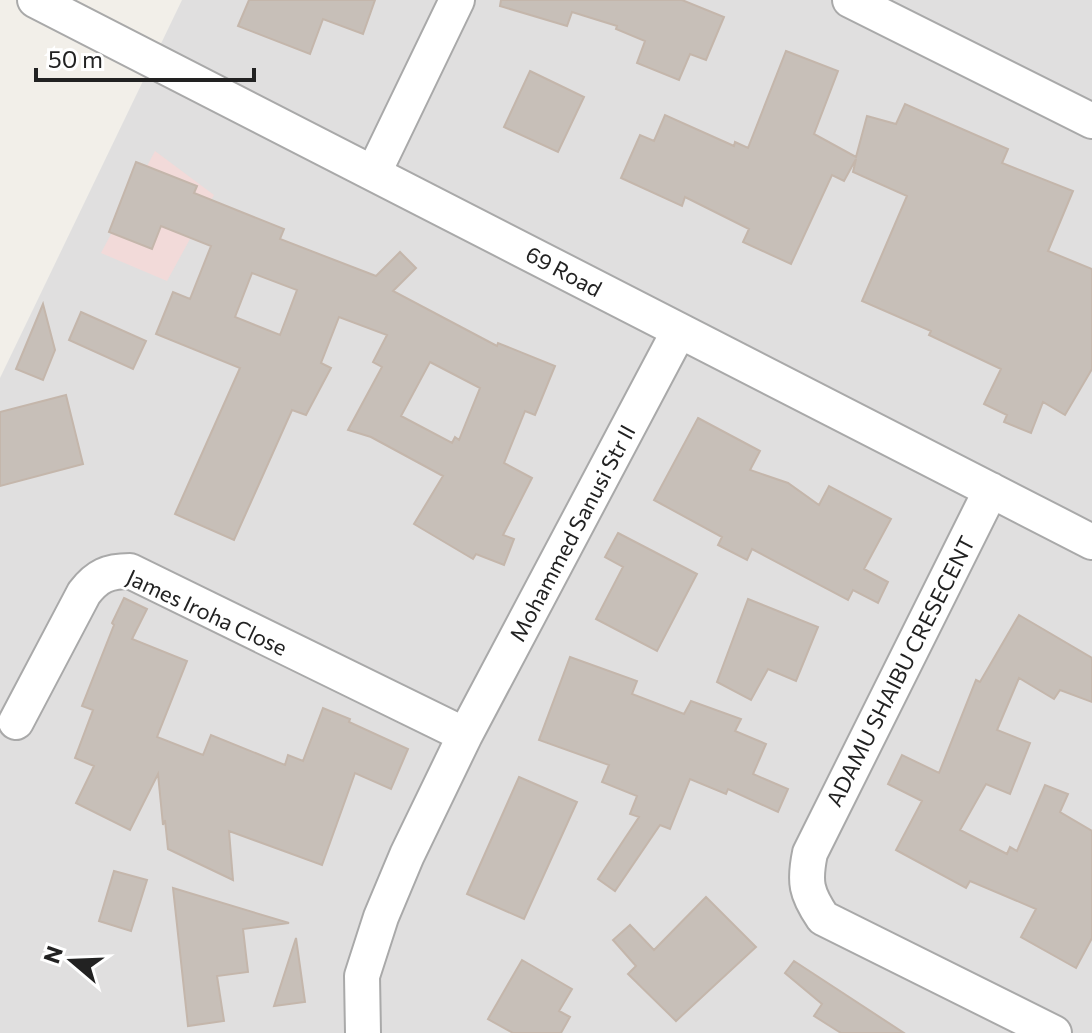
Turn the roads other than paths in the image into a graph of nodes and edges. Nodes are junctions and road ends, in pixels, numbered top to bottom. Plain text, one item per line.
1 (35, 0) edge
2 (457, 0) edge
3 (850, 0) edge
4 (1092, 121) edge
5 (374, 172) junction
6 (679, 331) junction
7 (991, 490) junction
8 (1092, 542) edge
9 (16, 722) dead end
10 (465, 735) junction
11 (363, 1033) edge
12 (1054, 1033) edge

1 - 5 street, 69 Road
2 - 5 street
3 - 4 street
5 - 6 street, 69 Road
6 - 7 street, 69 Road
6 - 10 street, Mohammed Sanusi Str II
7 - 8 street, 69 Road
7 - 12 street, ADAMU SHAIBU CRESECENT
9 - 10 street, James Iroha Close
10 - 11 street, Mohammed Sanusi Str II

